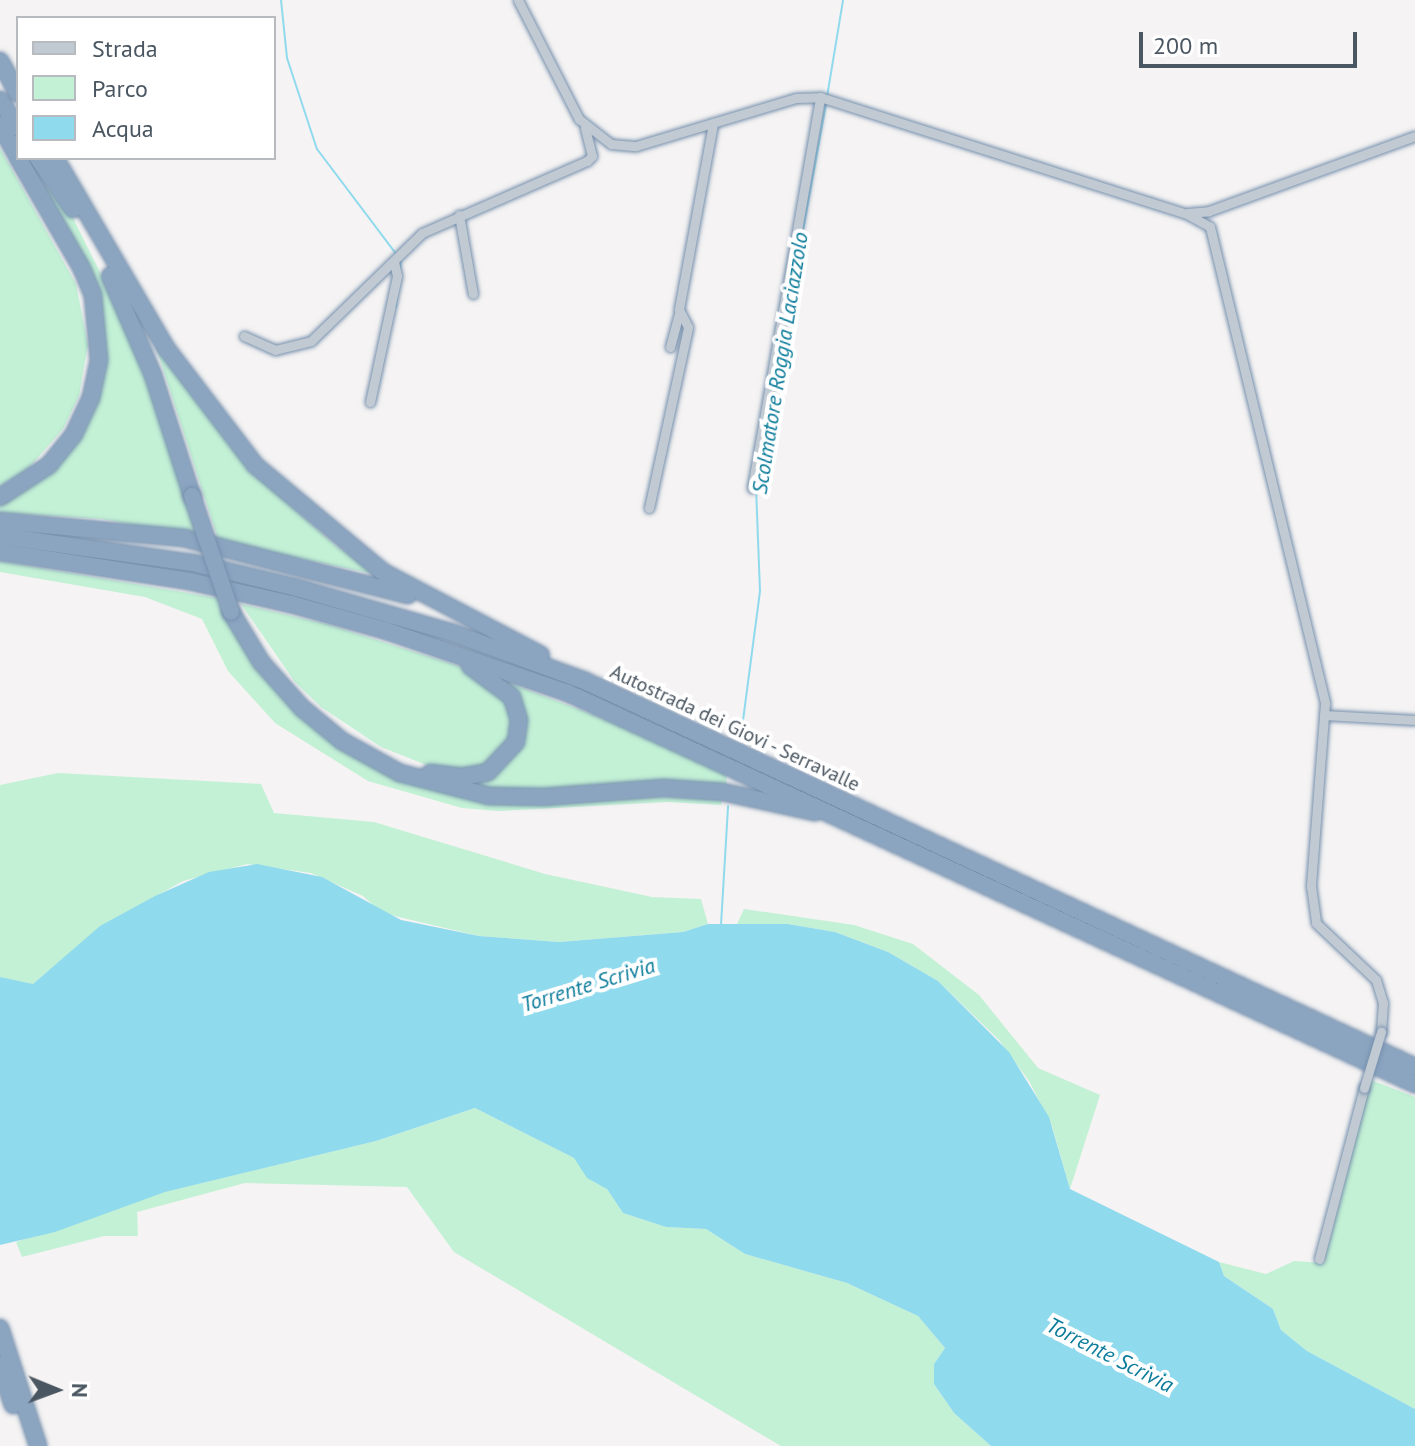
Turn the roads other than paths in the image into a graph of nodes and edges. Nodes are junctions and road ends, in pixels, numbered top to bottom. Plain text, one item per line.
1 (518, 0) edge
2 (0, 61) edge
3 (0, 78) edge
4 (16, 89) edge
5 (825, 98) junction
6 (0, 100) edge
7 (16, 105) edge
8 (713, 123) junction
9 (0, 125) edge
10 (16, 125) edge
11 (584, 125) junction
12 (1415, 136) edge
13 (16, 154) edge
14 (19, 160) edge
15 (39, 160) edge
16 (47, 160) edge
17 (56, 160) edge
18 (1187, 214) junction
19 (459, 215) junction
20 (80, 219) junction
21 (394, 262) junction
22 (121, 276) junction
23 (473, 294) dead end
24 (679, 313) junction
25 (244, 336) dead end
26 (670, 347) dead end
27 (370, 402) dead end
28 (752, 488) dead end
29 (0, 497) edge
30 (196, 497) junction
31 (649, 508) dead end
32 (0, 521) edge
33 (0, 536) edge
34 (0, 552) edge
35 (443, 607) junction
36 (235, 610) junction
37 (387, 631) junction
38 (653, 711) junction
39 (1324, 715) junction
40 (1415, 720) edge
41 (844, 818) junction
42 (1415, 1067) edge
43 (1415, 1084) edge
44 (1319, 1259) dead end
45 (0, 1328) edge
46 (0, 1365) edge
47 (27, 1446) edge
48 (38, 1446) edge

1 - 11 street
2 - 4 highway
3 - 7 highway
5 - 8 street
5 - 18 street
5 - 28 street
6 - 10 highway
8 - 11 street
8 - 24 street
9 - 13 highway
11 - 19 street
12 - 18 street
14 - 29 highway
15 - 20 highway
16 - 20 highway
17 - 22 highway
18 - 39 street
19 - 21 street
19 - 23 street
20 - 30 highway
21 - 25 street
21 - 27 street
22 - 30 highway
22 - 35 highway
24 - 26 street
24 - 31 street
30 - 36 highway
32 - 35 highway
33 - 38 highway, Autostrada dei Giovi - Serravalle
34 - 37 highway, Autostrada dei Giovi - Serravalle
35 - 38 highway
36 - 37 highway
36 - 41 highway
37 - 41 highway, Autostrada dei Giovi - Serravalle
38 - 42 highway, Autostrada dei Giovi - Serravalle
39 - 40 street
39 - 44 street, bridge
41 - 43 highway, Autostrada dei Giovi - Serravalle
45 - 48 highway
46 - 47 highway

